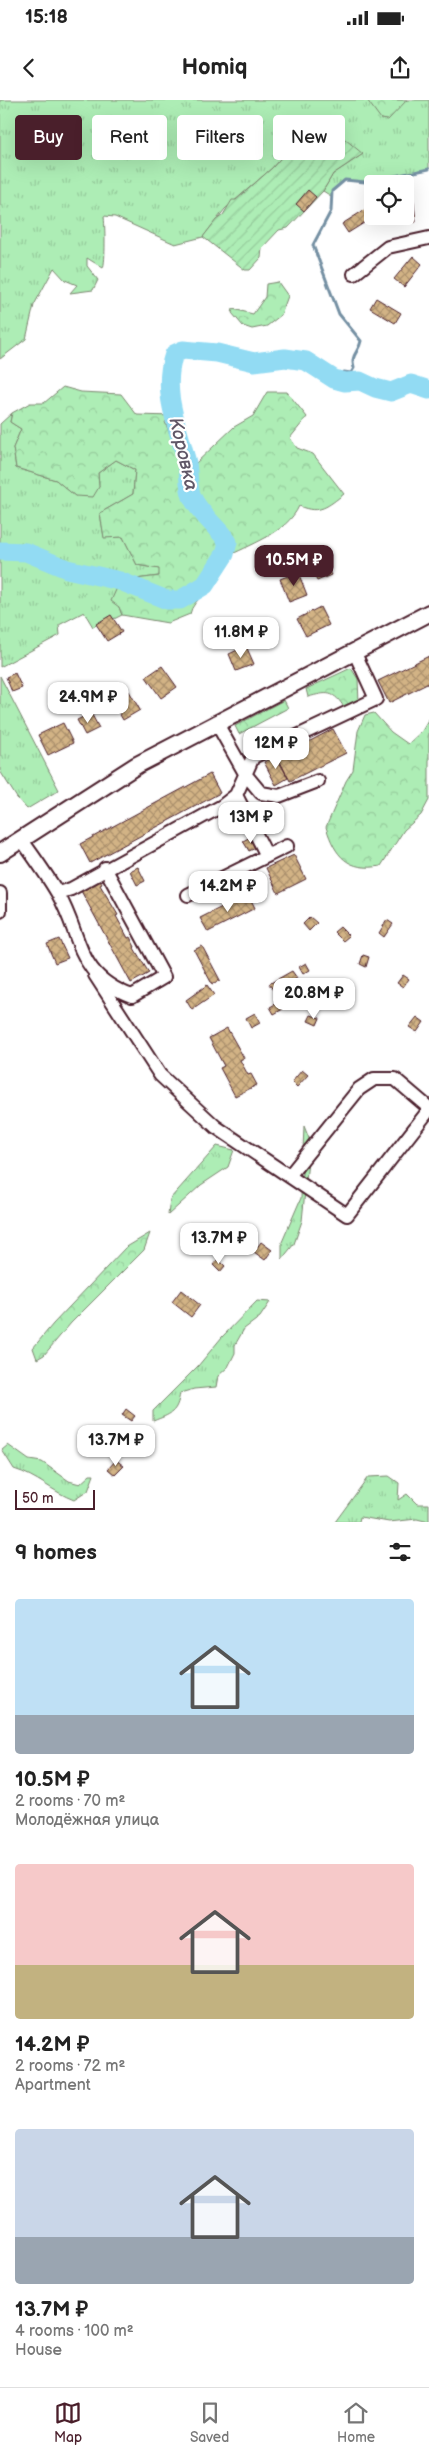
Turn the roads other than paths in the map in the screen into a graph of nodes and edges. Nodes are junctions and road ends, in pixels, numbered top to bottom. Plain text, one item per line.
1 (429, 238) edge
2 (354, 274) dead end
3 (429, 613) edge
4 (354, 652) junction
5 (216, 722) junction
6 (246, 775) junction
7 (318, 781) dead end
8 (236, 796) junction
9 (21, 839) junction
10 (287, 846) dead end
11 (0, 853) edge
12 (267, 856) junction
13 (105, 868) junction
14 (0, 893) edge
15 (58, 893) junction
16 (188, 896) dead end
17 (0, 911) edge
18 (95, 975) junction
19 (429, 1109) edge
20 (289, 1176) junction

1 - 2 street
3 - 4 main road
4 - 5 main road
4 - 6 street
5 - 6 street
5 - 9 main road
6 - 7 street
6 - 8 street
8 - 12 street
8 - 13 street
9 - 11 main road
9 - 15 street
10 - 12 street
12 - 16 street
13 - 15 street
13 - 18 street
14 - 17 street
15 - 18 street
18 - 20 street
19 - 20 street
19 - 20 street

